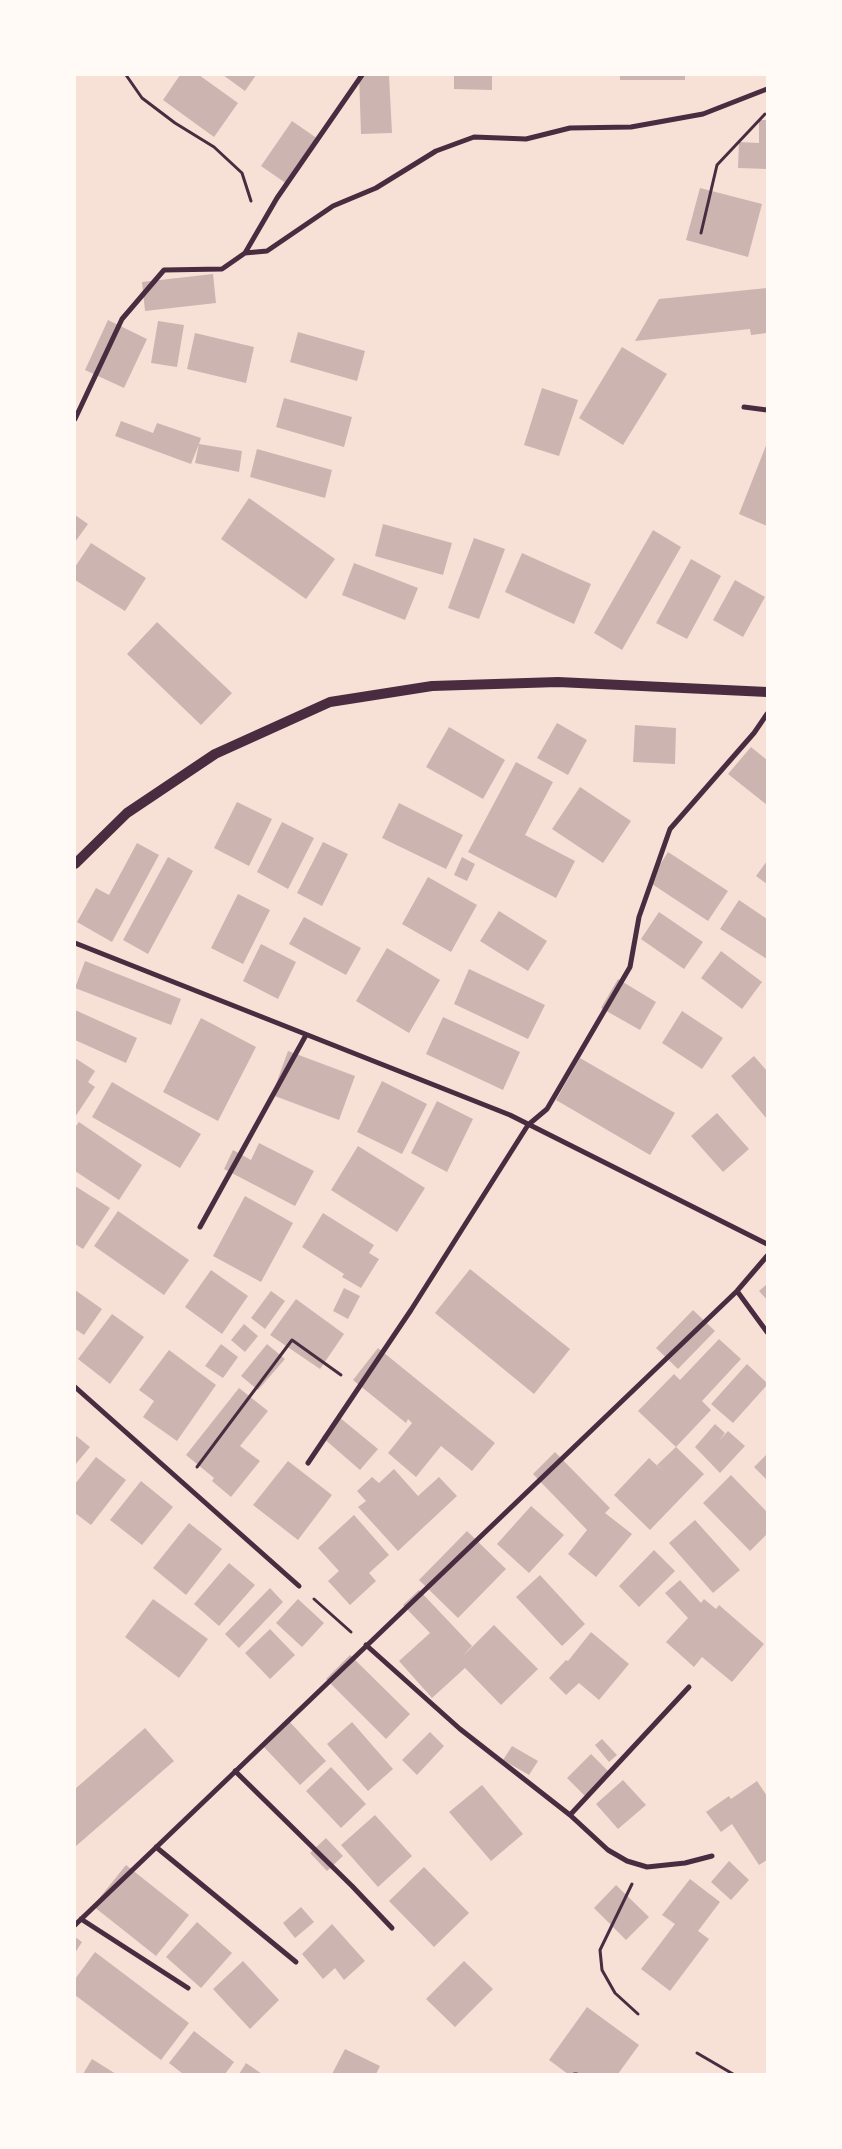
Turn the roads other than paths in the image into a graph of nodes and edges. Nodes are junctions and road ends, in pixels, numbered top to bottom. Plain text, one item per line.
1 (362, 75) edge
2 (767, 89) edge
3 (245, 253) junction
4 (744, 407) dead end
5 (767, 410) edge
6 (75, 419) edge
7 (767, 692) edge
8 (767, 714) edge
9 (75, 864) edge
10 (75, 942) edge
11 (306, 1035) junction
12 (528, 1125) junction
13 (200, 1227) dead end
14 (767, 1244) edge
15 (767, 1256) edge
16 (737, 1291) junction
17 (767, 1332) edge
18 (75, 1387) edge
19 (308, 1463) dead end
20 (299, 1586) road end
21 (366, 1645) junction
22 (689, 1687) dead end
23 (235, 1772) junction
24 (570, 1815) junction
25 (156, 1847) junction
26 (712, 1856) dead end
27 (81, 1919) junction
28 (75, 1924) edge
29 (392, 1928) dead end
30 (296, 1962) dead end
31 (188, 1988) dead end

1 - 3 street
2 - 3 street
3 - 6 street
4 - 5 street
7 - 9 main road
8 - 12 street
10 - 11 street
11 - 12 street
11 - 13 street
12 - 14 street
12 - 19 street
15 - 16 street
16 - 17 street
16 - 21 street
18 - 20 street
21 - 23 street
21 - 24 street
22 - 24 street
23 - 25 street
23 - 29 street
24 - 26 street
25 - 27 street
25 - 30 street
27 - 28 street
27 - 31 street

